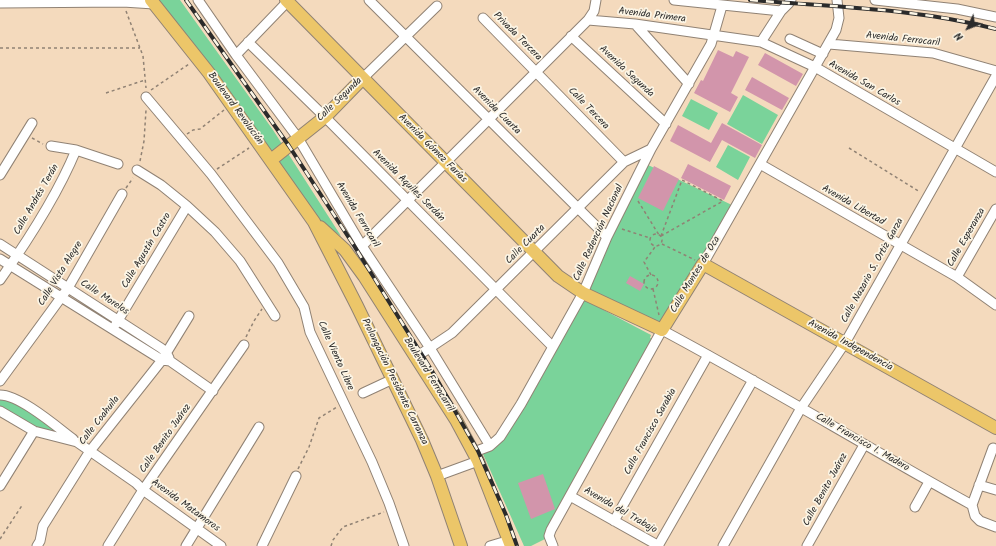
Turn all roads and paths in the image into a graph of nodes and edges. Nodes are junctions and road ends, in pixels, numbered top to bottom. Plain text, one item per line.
1 (198, 0) edge
2 (369, 0) edge
3 (596, 0) edge
4 (674, 0) edge
5 (791, 0) edge
6 (875, 0) edge
7 (288, 1) edge
8 (123, 2) junction
9 (152, 2) edge
10 (0, 3) edge
11 (838, 4) edge
12 (958, 5) edge
13 (437, 6) dead end
14 (722, 6) junction
15 (781, 11) junction
16 (996, 17) edge
17 (483, 18) dead end
18 (588, 20) junction
19 (635, 24) junction
20 (713, 35) junction
21 (571, 36) junction
22 (406, 37) junction
23 (790, 40) dead end
24 (248, 42) junction
25 (761, 42) junction
26 (829, 44) junction
27 (0, 48) edge
28 (140, 48) junction
29 (823, 54) junction
30 (236, 55) junction
31 (197, 58) junction
32 (815, 68) junction
33 (996, 71) edge
34 (536, 72) junction
35 (996, 76) edge
36 (363, 78) junction
37 (145, 80) junction
38 (689, 84) junction
39 (106, 93) dead end
40 (146, 96) junction
41 (231, 104) junction
42 (325, 117) junction
43 (489, 119) junction
44 (32, 122) dead end
45 (666, 124) junction
46 (25, 134) junction
47 (180, 138) junction
48 (298, 138) junction
49 (258, 141) junction
50 (51, 146) joint
51 (849, 148) dead end
52 (651, 149) junction
53 (954, 149) junction
54 (76, 150) junction
55 (272, 160) junction
56 (446, 162) junction
57 (624, 162) junction
58 (118, 164) dead end
59 (760, 164) junction
60 (137, 170) junction
61 (996, 172) edge
62 (0, 174) edge
63 (211, 174) junction
64 (122, 194) joint
65 (927, 196) junction
66 (407, 201) junction
67 (638, 201) dead end
68 (187, 206) junction
69 (578, 208) junction
70 (996, 208) edge
71 (314, 222) junction
72 (622, 230) dead end
73 (660, 235) junction
74 (607, 237) junction
75 (650, 238) junction
76 (0, 244) edge
77 (662, 244) junction
78 (362, 246) junction
79 (900, 246) junction
80 (655, 247) junction
81 (534, 252) junction
82 (17, 255) junction
83 (0, 258) edge
84 (703, 264) junction
85 (10, 265) junction
86 (652, 275) junction
87 (957, 277) junction
88 (0, 280) edge
89 (68, 288) junction
90 (653, 289) junction
91 (496, 290) junction
92 (582, 293) junction
93 (61, 297) junction
94 (266, 303) junction
95 (996, 305) edge
96 (189, 316) dead end
97 (274, 316) dead end
98 (118, 320) junction
99 (113, 329) junction
100 (662, 330) junction
101 (845, 342) junction
102 (244, 345) joint
103 (552, 346) junction
104 (430, 348) junction
105 (708, 354) junction
106 (416, 357) junction
107 (166, 358) junction
108 (394, 380) junction
109 (753, 380) junction
110 (0, 381) edge
111 (213, 391) junction
112 (363, 393) dead end
113 (0, 395) edge
114 (344, 402) junction
115 (801, 408) junction
116 (0, 411) edge
117 (259, 427) dead end
118 (996, 428) edge
119 (34, 431) junction
120 (77, 442) junction
121 (864, 445) junction
122 (490, 446) junction
123 (993, 448) dead end
124 (90, 451) junction
125 (476, 457) junction
126 (296, 476) joint
127 (437, 476) junction
128 (930, 482) junction
129 (0, 486) edge
130 (979, 486) junction
131 (143, 490) junction
132 (996, 490) edge
133 (570, 496) junction
134 (22, 504) dead end
135 (972, 505) junction
136 (915, 507) dead end
137 (391, 509) junction
138 (614, 521) junction
139 (996, 527) edge
140 (197, 529) junction
141 (0, 539) edge
142 (510, 543) edge
143 (552, 544) edge
144 (37, 546) edge
145 (108, 546) edge
146 (186, 546) edge
147 (221, 546) edge
148 (262, 546) edge
149 (331, 546) edge
150 (404, 546) edge
151 (461, 546) edge
152 (490, 546) edge
153 (658, 546) edge
154 (723, 546) edge
155 (807, 546) edge

1 - 30 street, Avenida Ferrocaril
2 - 22 street, Avenida Cuarta
3 - 18 street
4 - 14 street
5 - 15 street
6 - 12 street
7 - 24 street
7 - 36 main road, Avenida Gómez Farías
8 - 9 street
8 - 10 street
8 - 28 path
9 - 31 main road, Boulevard Revolución
11 - 26 street, Calle Montes de Oca
12 - 16 street
13 - 22 street, Calle Segunda
14 - 15 street
14 - 20 street, Calle Redención Nacional
15 - 25 street
17 - 34 street, Privada Tercera
18 - 19 street, Avenida Primera
18 - 21 street
19 - 20 street, Avenida Primera
19 - 38 street
20 - 25 street, Avenida San Carlos
20 - 38 street, Calle Redención Nacional
21 - 34 street
21 - 45 street, Avenida Segunda
22 - 36 street, Calle Segunda
22 - 43 street, Avenida Cuarta
23 - 29 street
24 - 30 street
24 - 42 street, Avenida Aquiles Serdán
25 - 32 street, Avenida San Carlos
26 - 29 street, Calle Montes de Oca
26 - 33 street, Avenida Ferrocaril
27 - 28 path
28 - 37 path
29 - 32 street, Calle Montes de Oca
30 - 48 street, Avenida Ferrocaril
31 - 40 path
31 - 41 main road, Boulevard Revolución
32 - 53 street, Avenida San Carlos
32 - 59 street, Calle Montes de Oca
34 - 43 street
34 - 57 street, Calle Tercera
35 - 53 street, Calle Nazario S. Ortiz Garza
36 - 42 main road, Calle Segunda
36 - 56 main road, Avenida Gómez Farías
37 - 39 path
37 - 40 path
38 - 45 street, Calle Redención Nacional
40 - 47 street, Calle Viento Libre
40 - 60 path
41 - 47 path
41 - 49 main road, Boulevard Revolución
42 - 48 main road, Calle Segunda
42 - 66 street, Avenida Aquiles Serdán
43 - 56 street
43 - 69 street, Avenida Cuarta
44 - 46 street
45 - 52 street, Calle Redención Nacional
46 - 50 path
46 - 62 street
47 - 63 street, Calle Viento Libre
48 - 55 main road, Calle Segunda
48 - 78 street, Avenida Ferrocaril
49 - 55 main road, Boulevard Revolución
49 - 63 path
50 - 54 street
51 - 65 path
52 - 57 street, Calle Cuarta
52 - 74 street, Calle Redención Nacional
53 - 61 street, Avenida San Carlos
53 - 65 street, Calle Nazario S. Ortiz Garza
54 - 58 street
54 - 82 street, Calle Andrés Terán
55 - 71 main road, Boulevard Revolución
56 - 66 street
56 - 81 main road, Avenida Gómez Farías
57 - 69 street, Calle Cuarta
59 - 79 street, Avenida Libertad
59 - 84 street, Calle Montes de Oca
60 - 64 path
60 - 68 street
63 - 114 street, Calle Viento Libre
64 - 89 street, Calle Vista Alegre
65 - 79 street, Calle Nazario S. Ortiz Garza
66 - 78 street
66 - 91 street, Avenida Aquiles Serdán
67 - 73 path
68 - 94 street
68 - 98 street, Calle Agustín Castro
69 - 74 street, Avenida Cuarta
69 - 81 street, Calle Cuarta
70 - 87 street, Calle Esperanza
71 - 106 main road, Boulevard Ferrocarril
71 - 108 main road, Prolongación Presidente Carranza
72 - 75 path
73 - 73 path
73 - 75 path
73 - 77 path
74 - 92 street, Calle Redención Nacional
75 - 80 path
76 - 82 street, Calle Morelos
77 - 80 path
77 - 84 path
78 - 104 street, Avenida Ferrocaril
79 - 87 street, Avenida Libertad
79 - 101 street, Calle Nazario S. Ortiz Garza
80 - 86 path
81 - 91 street, Calle Cuarta
81 - 92 main road, Avenida Gómez Farías
82 - 85 street, Calle Andrés Terán
82 - 89 street, Calle Morelos
83 - 85 street, Calle Morelos
84 - 100 main road, Calle Montes de Oca
84 - 101 main road, Avenida Independencia
85 - 88 street, Calle Andrés Terán
85 - 93 street, Calle Morelos
86 - 90 path
86 - 90 path
87 - 95 street, Avenida Libertad
89 - 93 street, Calle Vista Alegre
89 - 98 street, Calle Morelos
90 - 100 path
91 - 103 street, Avenida Aquiles Serdán
91 - 104 street, Calle Cuarta
92 - 100 main road, Calle Francisco I. Madero
92 - 103 street, Calle Redención Nacional
93 - 99 street, Calle Morelos
93 - 110 street, Calle Vista Alegre
94 - 97 street
94 - 102 path
96 - 107 street, Calle Coahuila
98 - 99 street, Calle Agustín Castro
98 - 107 street, Calle Morelos
99 - 107 street, Calle Morelos
100 - 105 street, Calle Francisco I. Madero
100 - 133 street, Calle Montes de Oca
101 - 115 street, Calle Nazario S. Ortiz Garza
101 - 118 main road, Avenida Independencia
102 - 111 street, Calle Benito Juárez
103 - 122 street, Calle Redención Nacional
104 - 106 street, Calle Cuarta
104 - 122 street, Avenida Ferrocaril
105 - 109 street, Calle Francisco I. Madero
105 - 138 street, Calle Francisco Sarabia
106 - 125 main road, Boulevard Ferrocarril
107 - 111 street, Calle Morelos
107 - 124 street, Calle Coahuila
108 - 112 street
108 - 127 main road, Prolongación Presidente Carranza
109 - 115 street, Calle Francisco I. Madero
109 - 153 street
111 - 131 street, Calle Benito Juárez
113 - 120 street, Avenida Matamoros
114 - 126 path
114 - 137 street, Calle Viento Libre
115 - 121 street, Calle Francisco I. Madero
115 - 154 street, Calle Nazario S. Ortiz Garza
116 - 119 street, Avenida Matamoros
117 - 140 street
119 - 120 street, Avenida Matamoros
119 - 129 street
120 - 124 street, Avenida Matamoros
121 - 128 street, Calle Francisco I. Madero
121 - 155 street, Calle Benito Juárez
122 - 125 street, Calle Redención Nacional
123 - 130 street
124 - 131 street, Avenida Matamoros
124 - 144 street, Calle Coahuila
125 - 127 street, Calle Redención Nacional
125 - 142 main road, Boulevard Ferrocarril
126 - 148 street
127 - 151 main road, Prolongación Presidente Carranza
128 - 135 street, Calle Francisco I. Madero
128 - 136 street
130 - 132 street
130 - 135 street
131 - 140 street, Avenida Matamoros
131 - 145 street, Calle Benito Juárez
133 - 138 street, Avenida del Trabajo
133 - 143 street, Calle Montes de Oca
134 - 141 path
135 - 139 street
137 - 149 path
137 - 150 street, Calle Viento Libre
138 - 153 street, Avenida del Trabajo
140 - 146 street
140 - 147 street, Avenida Matamoros
142 - 152 street

